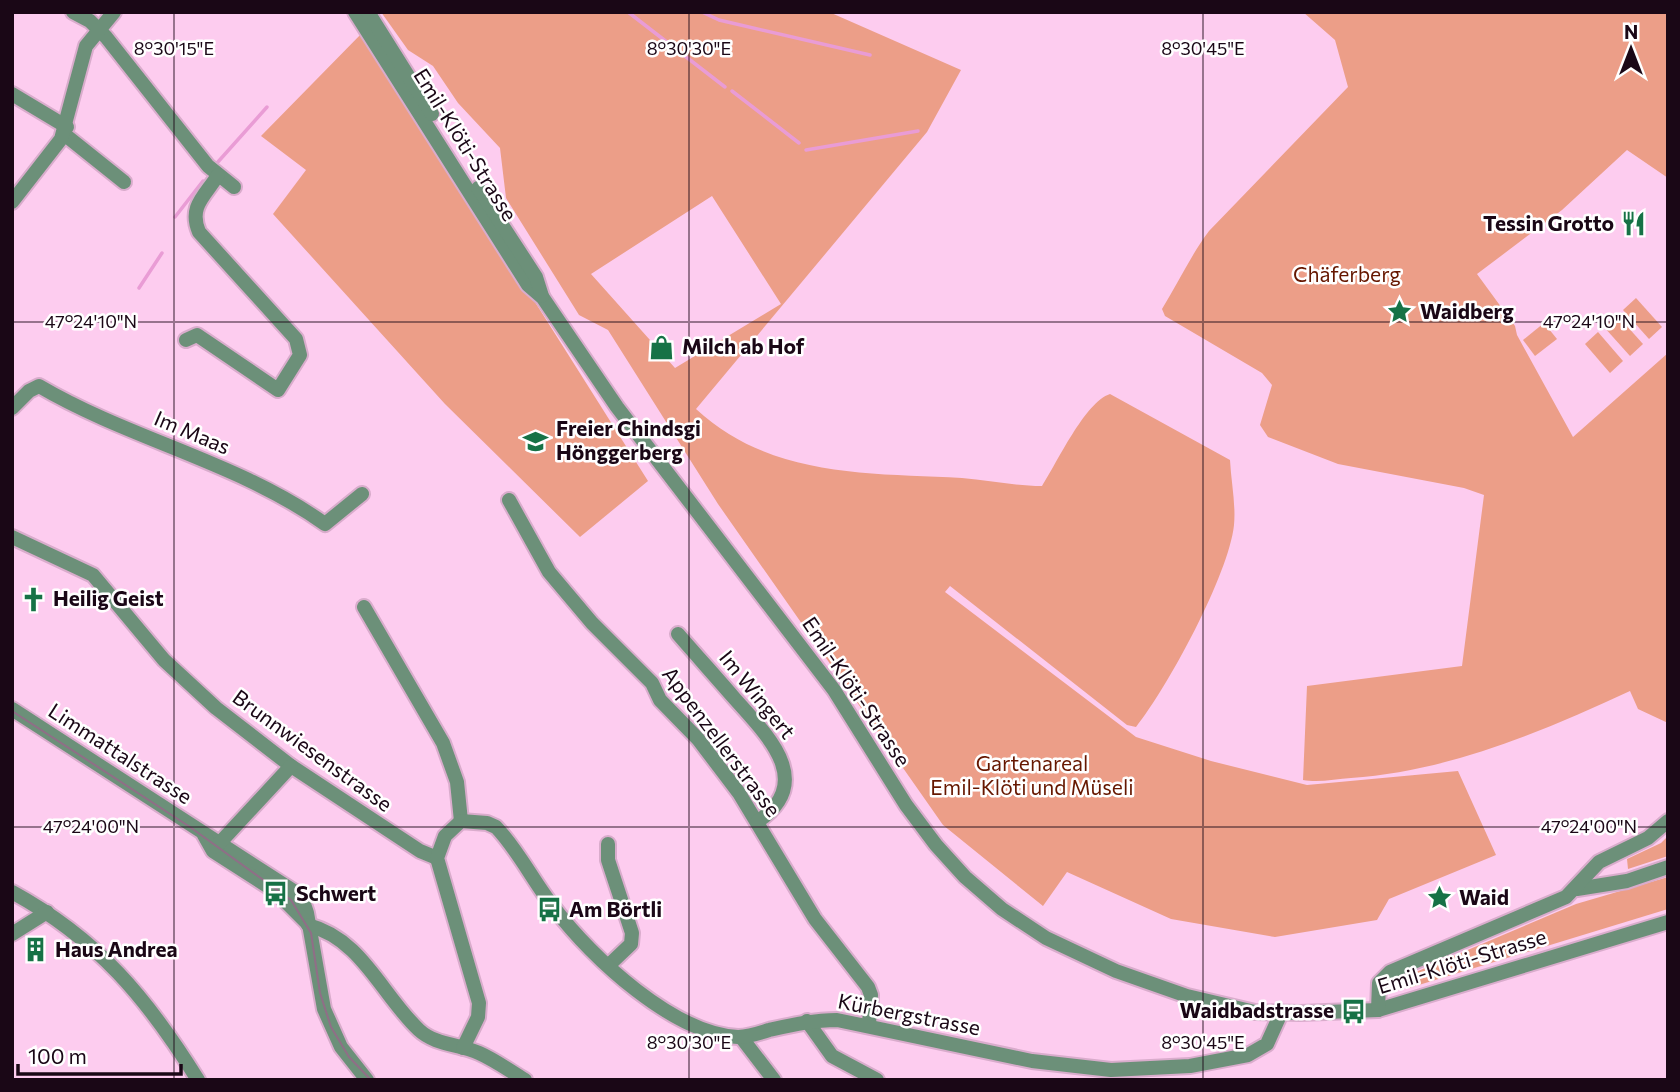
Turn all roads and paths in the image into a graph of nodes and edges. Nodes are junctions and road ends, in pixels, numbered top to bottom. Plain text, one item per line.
1 (73, 12) edge
2 (114, 12) edge
3 (355, 12) edge
4 (368, 12) edge
5 (97, 29) junction
6 (12, 94) edge
7 (65, 131) junction
8 (218, 174) junction
9 (124, 182) dead end
10 (234, 187) dead end
11 (12, 202) edge
12 (542, 298) junction
13 (186, 340) dead end
14 (12, 408) edge
15 (362, 494) dead end
16 (509, 500) dead end
17 (12, 537) edge
18 (364, 607) dead end
19 (678, 634) dead end
20 (12, 709) edge
21 (291, 766) junction
22 (461, 821) junction
23 (1668, 821) edge
24 (757, 822) junction
25 (608, 844) dead end
26 (217, 846) junction
27 (437, 858) junction
28 (1668, 867) edge
29 (1577, 888) junction
30 (12, 891) edge
31 (47, 912) junction
32 (1668, 922) edge
33 (308, 925) junction
34 (12, 934) edge
35 (610, 965) junction
36 (1378, 1010) junction
37 (1281, 1013) junction
38 (807, 1021) junction
39 (869, 1024) junction
40 (741, 1037) junction
41 (463, 1048) junction
42 (1113, 1075) edge
43 (198, 1080) edge
44 (367, 1080) edge
45 (525, 1080) edge
46 (774, 1080) edge
47 (877, 1080) edge

1 - 5 street
2 - 5 street
3 - 12 street, Emil-Klöti-Strasse
4 - 12 street, Emil-Klöti-Strasse
5 - 7 street
5 - 8 street
6 - 7 street
7 - 9 street
7 - 11 street
8 - 10 street
8 - 13 street
12 - 37 street, Emil-Klöti-Strasse
14 - 15 street, Im Maas
16 - 24 street, Appenzellerstrasse
17 - 21 street, Brunnwiesenstrasse
18 - 22 street
19 - 24 street, Im Wingert
20 - 26 street, Limmattalstrasse
21 - 26 street
21 - 27 street, Brunnwiesenstrasse
22 - 27 street
22 - 35 street, Kürbergstrasse
23 - 29 street
24 - 39 street, Appenzellerstrasse
25 - 35 street
26 - 33 street, Limmattalstrasse
27 - 41 street
28 - 29 street
29 - 36 street
30 - 31 street
31 - 34 street
31 - 43 street
32 - 36 street, Emil-Klöti-Strasse
33 - 41 street
33 - 44 street
35 - 40 street, Kürbergstrasse
36 - 37 street, Emil-Klöti-Strasse
37 - 42 street, Kürbergstrasse
38 - 39 street, Kürbergstrasse
38 - 40 street, Kürbergstrasse
38 - 47 street
39 - 42 street, Kürbergstrasse
40 - 46 street
41 - 45 street

